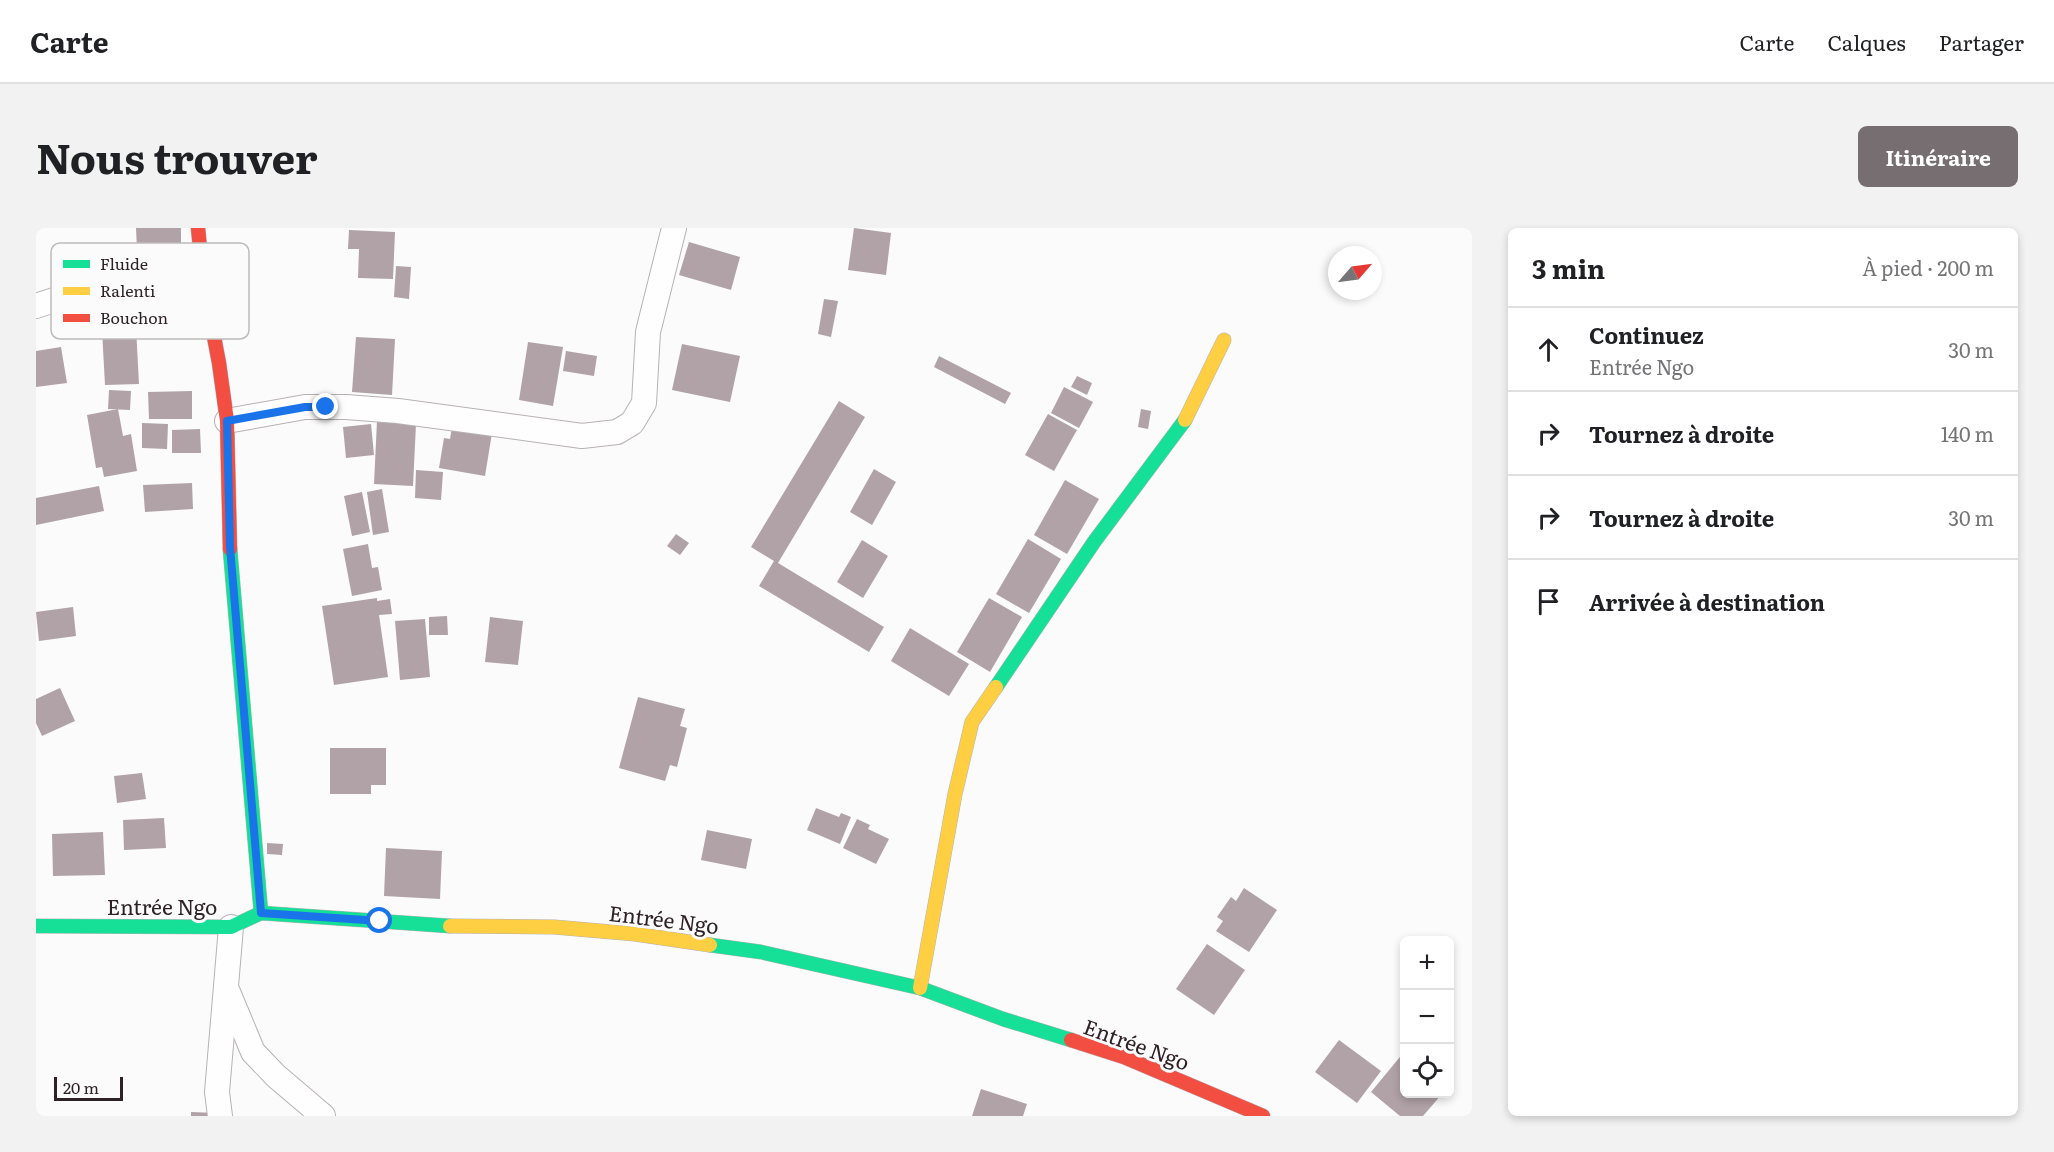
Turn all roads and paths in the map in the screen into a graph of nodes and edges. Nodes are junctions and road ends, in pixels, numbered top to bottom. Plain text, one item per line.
1 (198, 228) edge
2 (674, 228) edge
3 (199, 243) edge
4 (51, 301) edge
5 (36, 306) edge
6 (214, 339) edge
7 (1224, 340) dead end
8 (227, 421) junction
9 (261, 913) junction
10 (36, 926) edge
11 (231, 927) junction
12 (920, 988) junction
13 (227, 990) junction
14 (220, 1116) edge
15 (323, 1116) edge
16 (1263, 1116) edge

1 - 3 street
2 - 8 street
4 - 5 street
6 - 8 street
7 - 12 street
8 - 9 street
9 - 11 street, Entrée Ngo
9 - 12 street, Entrée Ngo
10 - 11 street, Entrée Ngo
11 - 13 street
12 - 16 street, Entrée Ngo
13 - 14 street
13 - 15 street

